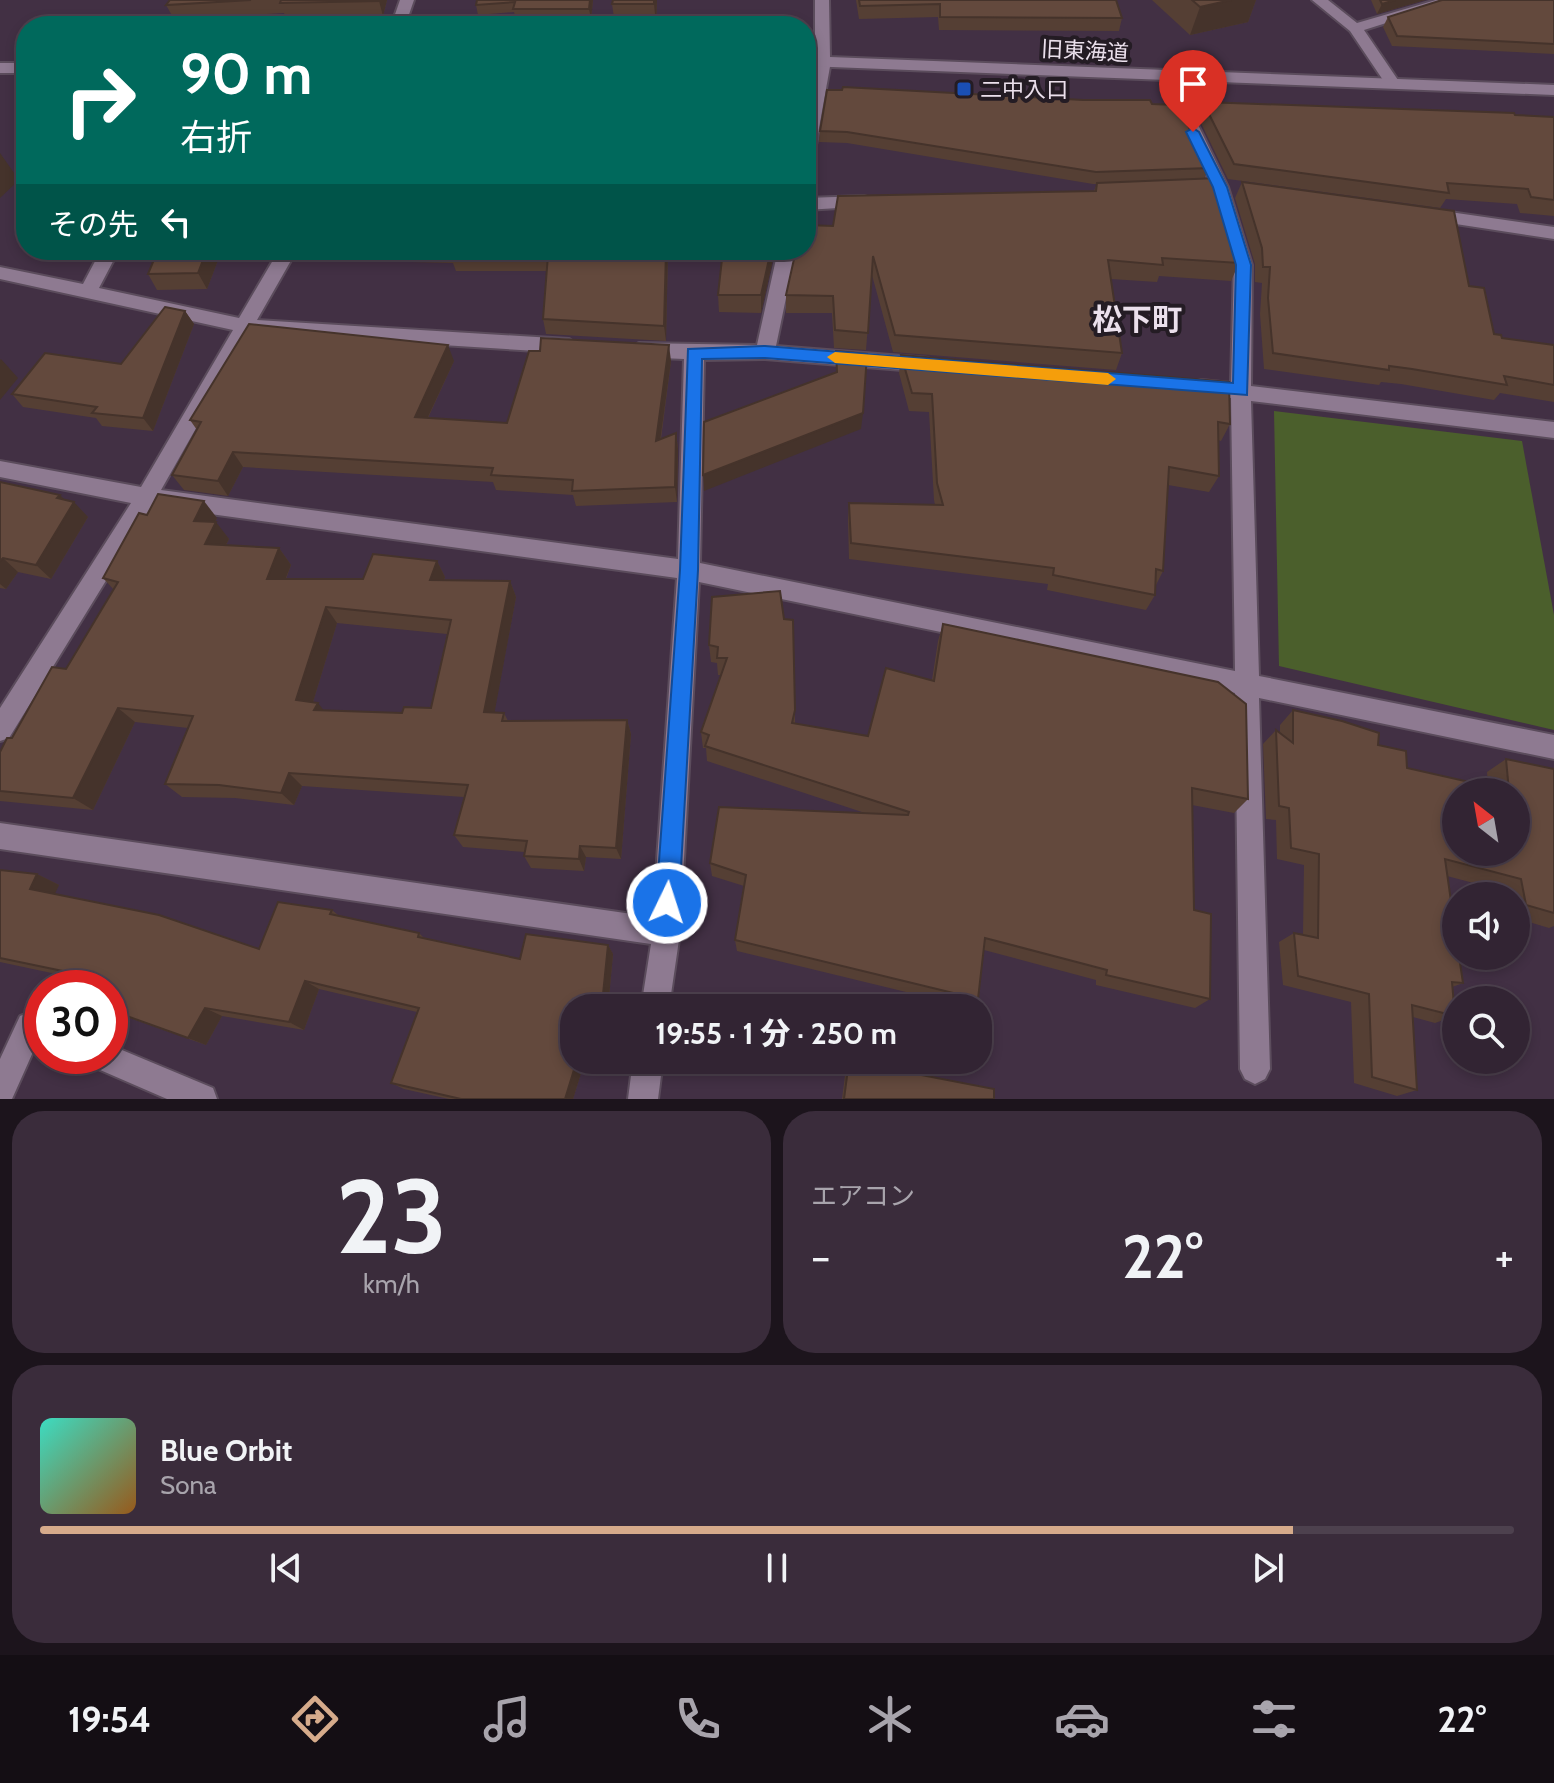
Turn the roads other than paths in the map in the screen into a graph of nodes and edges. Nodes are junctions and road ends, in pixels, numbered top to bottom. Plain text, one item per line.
1 (822, 0) edge
2 (1319, 0) edge
3 (1452, 0) edge
4 (1355, 28) junction
5 (816, 52) edge
6 (816, 61) edge
7 (1167, 77) junction
8 (1392, 83) junction
9 (1554, 90) edge
10 (1212, 187) junction
11 (1243, 189) edge
12 (886, 201) edge
13 (816, 204) edge
14 (1412, 212) edge
15 (1554, 233) edge
16 (105, 260) edge
17 (282, 260) edge
18 (785, 260) edge
19 (0, 273) edge
20 (88, 292) junction
21 (246, 326) junction
22 (586, 347) edge
23 (617, 349) edge
24 (765, 352) junction
25 (694, 353) junction
26 (955, 367) edge
27 (1178, 385) edge
28 (1241, 390) junction
29 (1554, 430) edge
30 (0, 469) edge
31 (146, 497) junction
32 (689, 570) junction
33 (1246, 684) junction
34 (0, 730) edge
35 (1554, 747) edge
36 (0, 836) edge
37 (666, 933) junction
38 (657, 994) edge
39 (24, 1039) edge
40 (128, 1067) edge
41 (1255, 1069) dead end
42 (646, 1074) edge
43 (0, 1092) edge
44 (202, 1099) edge
45 (643, 1099) edge

1 - 5 street
2 - 4 street
3 - 4 street
4 - 8 street
6 - 7 street, 旧東海道
7 - 8 street, 旧東海道
7 - 10 street
8 - 9 street, 旧東海道
10 - 11 street
10 - 28 street
12 - 13 street
14 - 15 street
16 - 20 street
17 - 21 street
18 - 24 street
19 - 20 street
20 - 21 street
21 - 22 street
21 - 31 street
23 - 25 street
24 - 25 street
24 - 26 street
25 - 32 street
27 - 28 street
28 - 29 street
28 - 33 street
30 - 31 street
31 - 32 street
31 - 34 street
32 - 33 street
32 - 37 street
33 - 35 street
33 - 41 street
36 - 37 street
37 - 38 street
39 - 43 street
40 - 44 street
42 - 45 street

